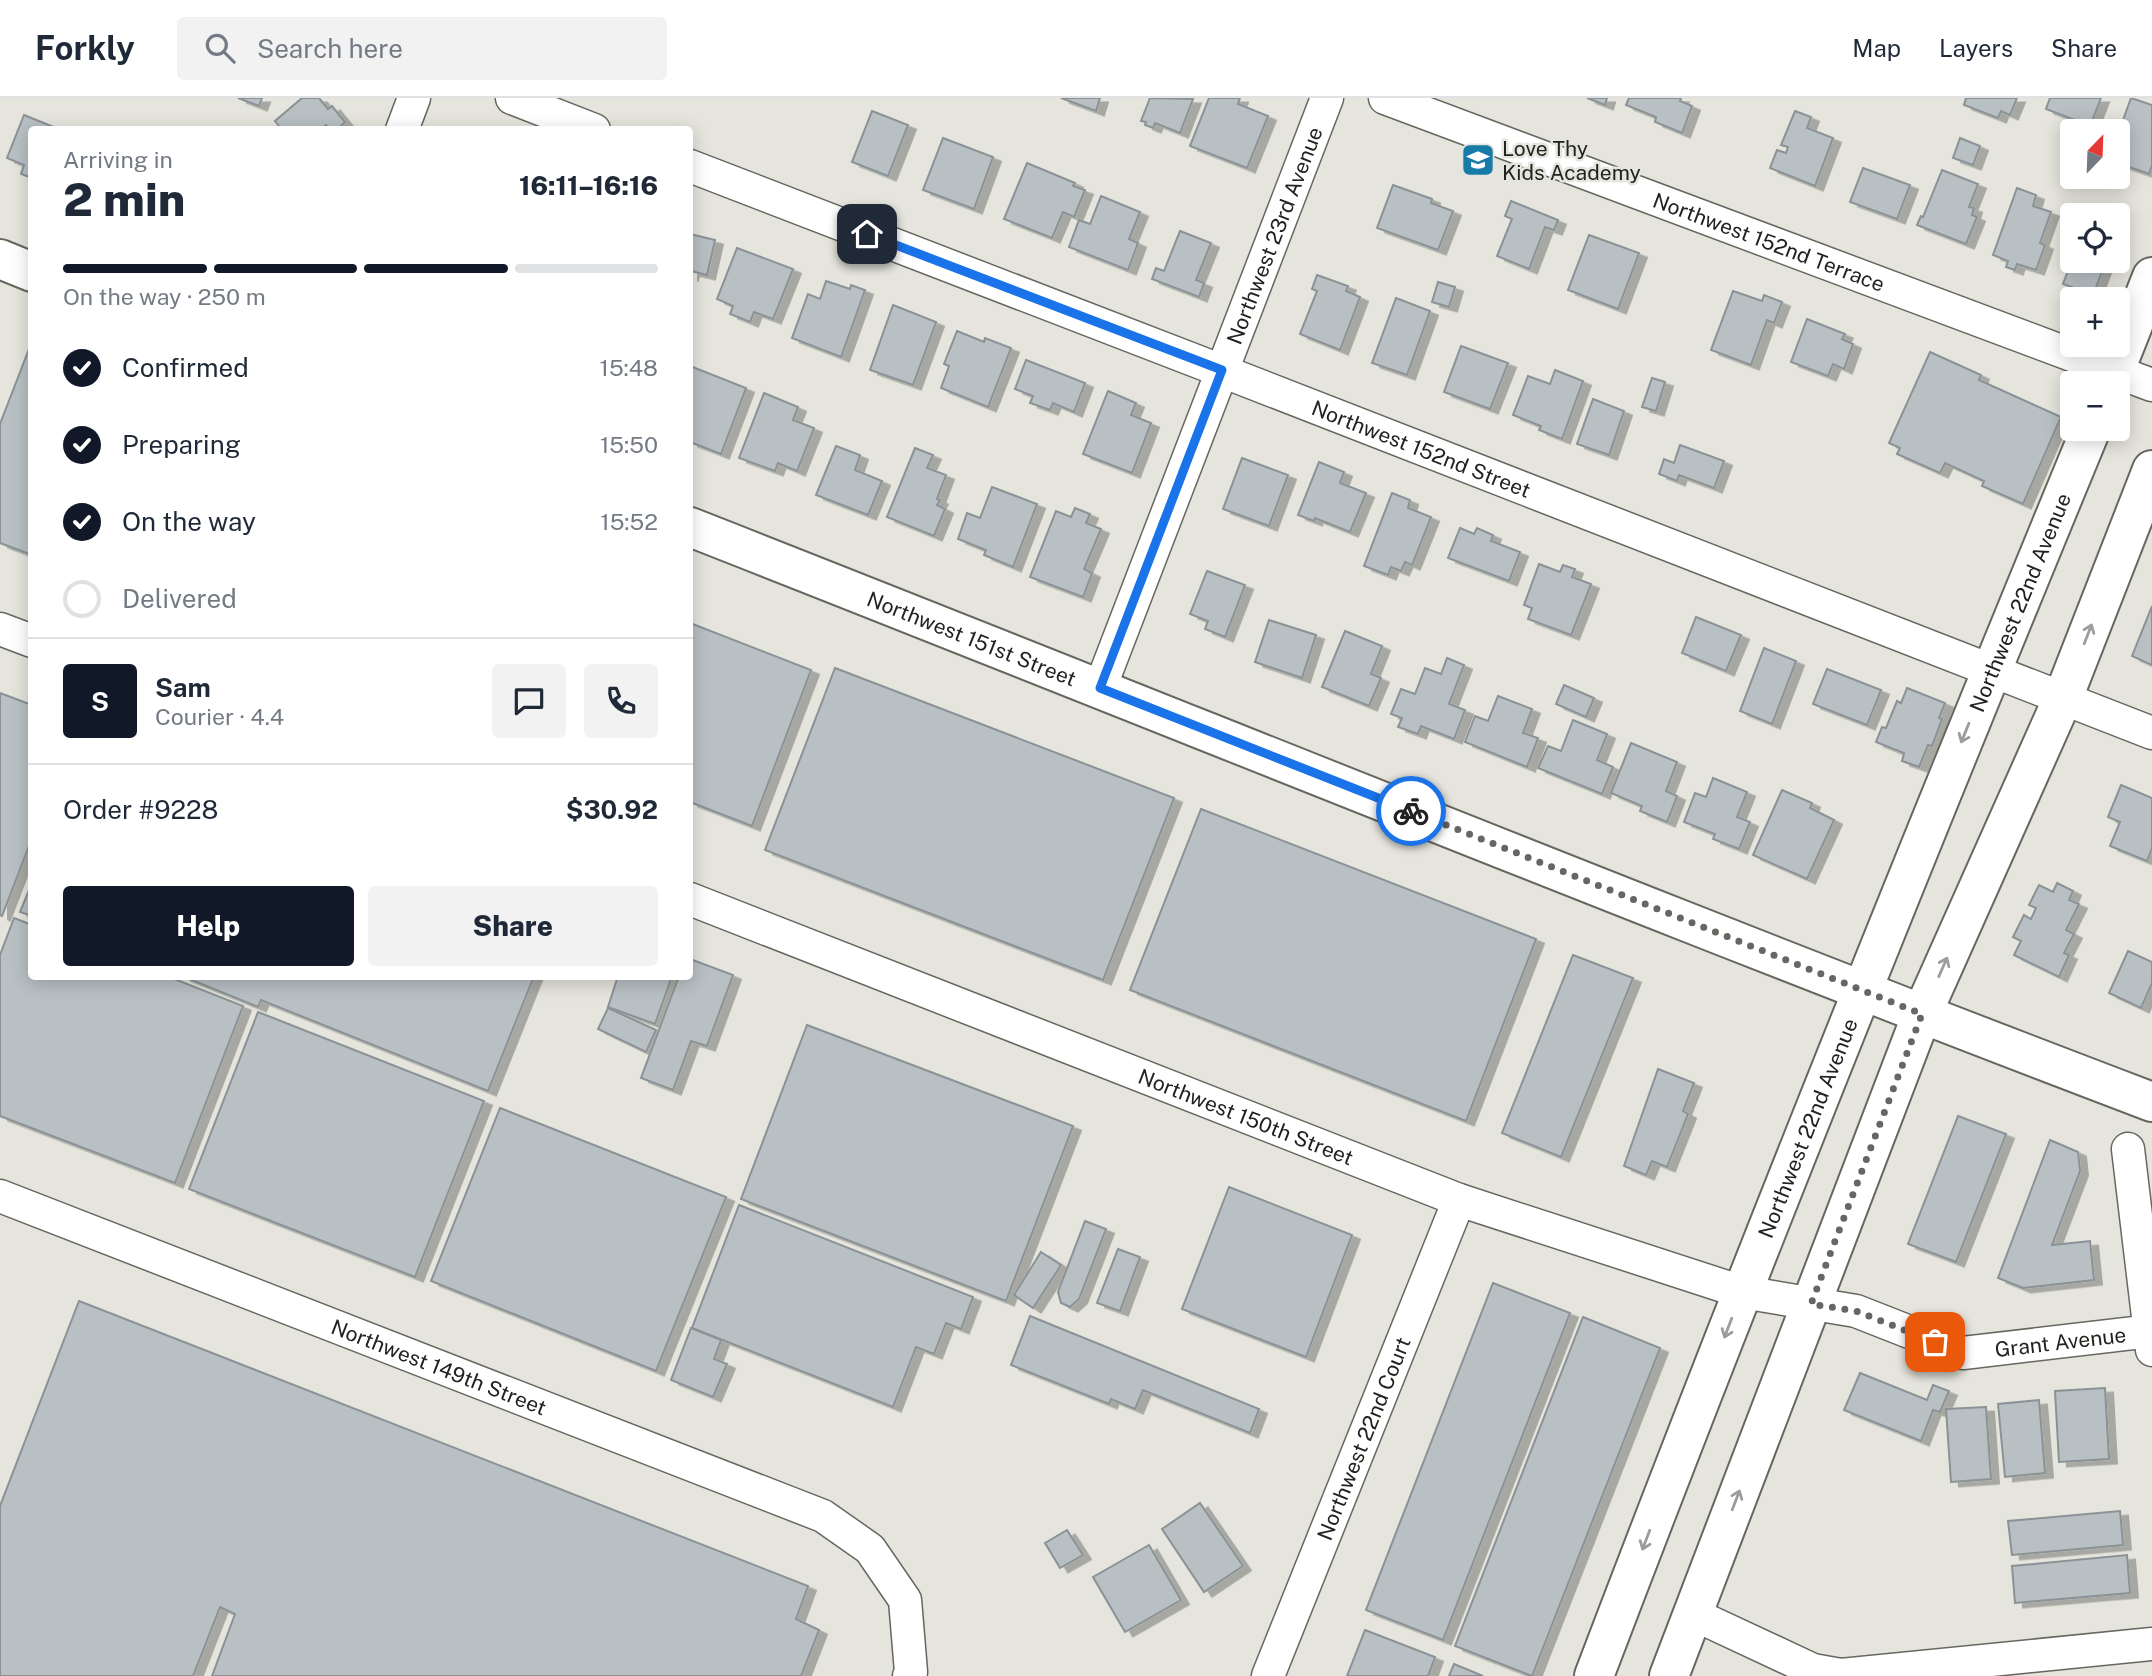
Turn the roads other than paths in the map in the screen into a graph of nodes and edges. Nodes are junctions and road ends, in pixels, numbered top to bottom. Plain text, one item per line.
1 (414, 98) edge
2 (512, 98) edge
3 (1326, 98) edge
4 (1385, 98) edge
5 (404, 126) edge
6 (584, 126) edge
7 (693, 167) edge
8 (0, 260) edge
9 (28, 270) edge
10 (2152, 277) edge
11 (1222, 370) junction
12 (2097, 371) edge
13 (2115, 371) edge
14 (2130, 380) edge
15 (2152, 385) edge
16 (2086, 441) edge
17 (2152, 470) edge
18 (693, 528) edge
19 (0, 629) edge
20 (28, 640) edge
21 (1991, 670) junction
22 (1100, 688) junction
23 (2063, 698) junction
24 (2152, 733) edge
25 (693, 900) edge
26 (1861, 991) junction
27 (1922, 1014) junction
28 (2152, 1102) edge
29 (2128, 1149) dead end
30 (0, 1196) edge
31 (1459, 1200) junction
32 (1742, 1292) junction
33 (1811, 1304) junction
34 (2151, 1338) edge
35 (1693, 1614) junction
36 (2152, 1644) edge
37 (909, 1676) edge
38 (1268, 1676) edge
39 (1594, 1676) edge
40 (1669, 1676) edge

1 - 5 street
2 - 6 street
3 - 11 street, Northwest 23rd Avenue
4 - 12 street, Northwest 152nd Terrace
7 - 11 street, Northwest 152nd Street
8 - 9 main road
10 - 13 main road
11 - 21 street, Northwest 152nd Street
11 - 22 street, Northwest 23rd Avenue
14 - 15 street, Northwest 152nd Terrace
16 - 21 main road, Northwest 22nd Avenue
23 -> 17 main road
18 - 22 main road, Northwest 151st Street
19 - 20 street
21 - 23 street, Northwest 152nd Street
21 -> 26 main road, Northwest 22nd Avenue
22 - 26 main road, Northwest 151st Street
23 - 24 street, Northwest 152nd Street
27 -> 23 main road
25 - 31 street, Northwest 150th Street
26 - 27 main road, Northwest 151st Street
26 - 32 main road, Northwest 22nd Avenue
27 - 28 main road, Northwest 151st Street
27 - 33 main road
29 - 34 street
30 - 37 street, Northwest 149th Street
31 - 32 street, Northwest 150th Street
31 - 38 street, Northwest 22nd Court
32 - 33 street, Northwest 150th Street
32 -> 39 main road, Northwest 22nd Avenue
33 - 34 street, Grant Avenue
35 -> 33 main road
35 - 36 street
35 - 40 main road

